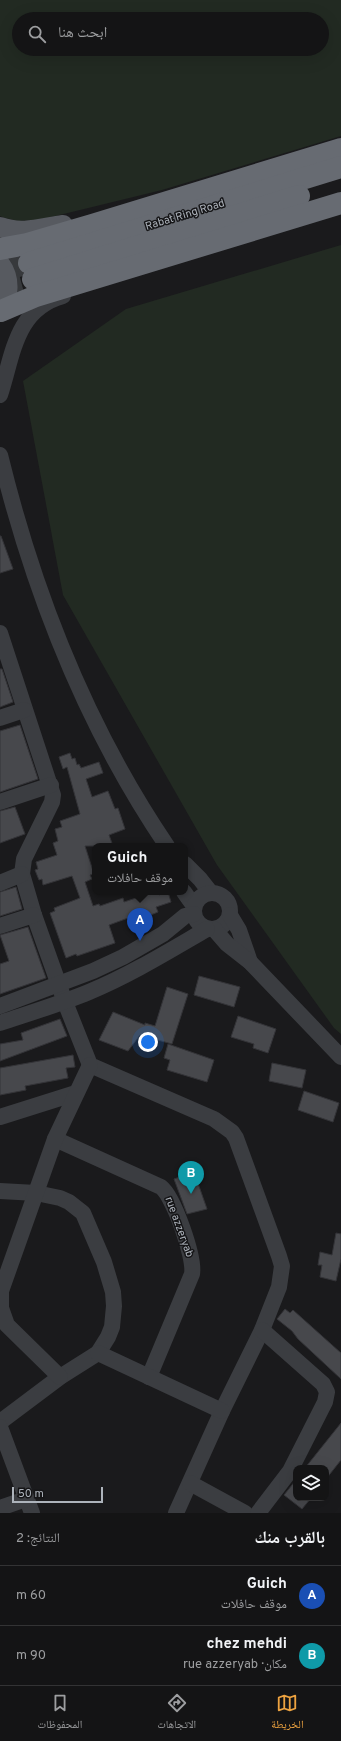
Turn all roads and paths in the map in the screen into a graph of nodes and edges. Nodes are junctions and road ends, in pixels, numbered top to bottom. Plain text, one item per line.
1 (341, 149) edge
2 (341, 167) edge
3 (341, 183) edge
4 (341, 203) edge
5 (92, 226) junction
6 (0, 227) edge
7 (0, 249) edge
8 (0, 264) edge
9 (100, 277) junction
10 (0, 311) edge
11 (0, 395) edge
12 (0, 455) edge
13 (0, 634) edge
14 (24, 710) junction
15 (0, 718) edge
16 (51, 785) junction
17 (0, 802) edge
18 (165, 843) edge
19 (188, 867) edge
20 (22, 874) junction
21 (0, 882) edge
22 (211, 893) junction
23 (186, 895) edge
24 (194, 910) junction
25 (34, 915) junction
26 (230, 915) junction
27 (0, 926) edge
28 (211, 929) junction
29 (190, 939) junction
30 (227, 944) junction
31 (250, 962) junction
32 (60, 985) junction
33 (65, 1002) junction
34 (0, 1006) edge
35 (0, 1023) edge
36 (341, 1057) edge
37 (90, 1065) junction
38 (76, 1093) junction
39 (0, 1117) edge
40 (55, 1139) junction
41 (0, 1191) edge
42 (36, 1193) junction
43 (262, 1330) junction
44 (98, 1352) junction
45 (60, 1377) junction
46 (149, 1377) junction
47 (222, 1411) junction
48 (0, 1422) edge
49 (0, 1427) edge
50 (190, 1483) junction
51 (29, 1506) edge
52 (0, 1508) edge
53 (176, 1513) edge
54 (245, 1513) edge
55 (258, 1513) edge

1 - 5 highway
2 - 3 highway, Rabat Ring Road
4 - 9 highway
5 - 6 main road
5 - 7 highway
8 - 10 main road
9 - 10 highway
9 - 11 street
12 - 18 street
13 - 14 street
14 - 15 street
14 - 16 street
16 - 17 street
16 - 20 street
19 - 22 street
20 - 21 street
20 - 25 street
22 - 24 street
22 - 26 street
23 - 24 street
24 - 28 street
24 - 32 street
25 - 27 street
25 - 32 street
26 - 28 street
26 - 31 street
28 - 29 street
28 - 30 street
29 - 30 street
29 - 33 street
30 - 31 street
31 - 36 street
32 - 33 street
32 - 34 street
33 - 35 street
33 - 37 street
37 - 38 street
37 - 43 street
38 - 39 street
38 - 40 street
40 - 42 street
40 - 46 street, rue azzeryab
41 - 42 street
42 - 44 street
42 - 45 street
43 - 47 street
43 - 55 street
44 - 45 street
44 - 46 street
45 - 48 street
46 - 47 street
47 - 50 street
49 - 51 street
50 - 53 street
50 - 54 street
51 - 52 street

